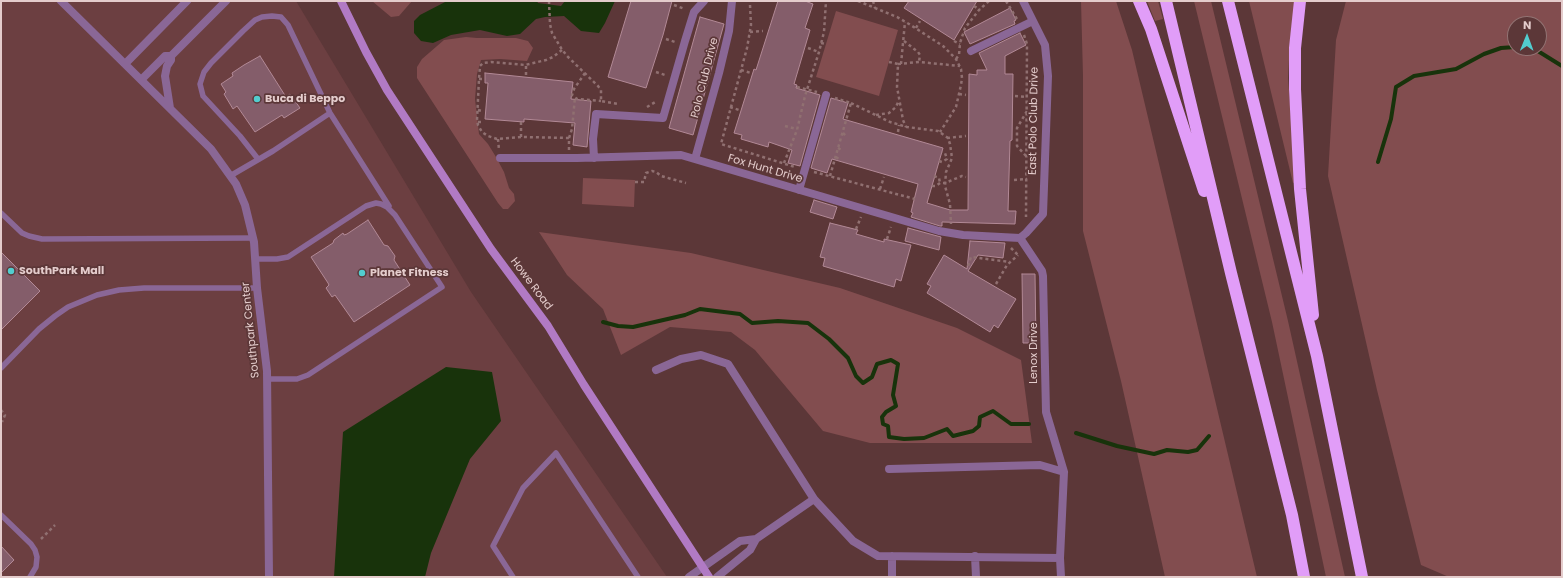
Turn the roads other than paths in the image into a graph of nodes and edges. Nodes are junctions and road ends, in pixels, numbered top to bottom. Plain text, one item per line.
1 (62, 1) edge
2 (187, 1) edge
3 (226, 1) edge
4 (341, 1) edge
5 (704, 1) edge
6 (732, 1) edge
7 (1023, 1) edge
8 (1139, 1) edge
9 (1166, 1) edge
10 (1228, 1) edge
11 (1300, 1) edge
12 (1033, 21) junction
13 (970, 51) dead end
14 (171, 56) junction
15 (125, 64) junction
16 (141, 80) junction
17 (826, 95) road end
18 (170, 108) junction
19 (330, 113) junction
20 (500, 158) dead end
21 (594, 158) junction
22 (258, 159) junction
23 (695, 159) junction
24 (230, 176) junction
25 (799, 190) junction
26 (393, 212) junction
27 (1, 213) edge
28 (1023, 236) junction
29 (253, 238) junction
30 (255, 259) junction
31 (1231, 273) junction
32 (257, 288) junction
33 (1317, 356) junction
34 (1, 368) edge
35 (656, 370) dead end
36 (268, 379) junction
37 (889, 469) dead end
38 (1064, 472) junction
39 (814, 499) junction
40 (1, 515) edge
41 (756, 539) junction
42 (892, 556) junction
43 (975, 556) junction
44 (1060, 558) junction
45 (703, 567) junction
46 (30, 577) edge
47 (269, 577) edge
48 (513, 577) edge
49 (638, 577) edge
50 (689, 577) edge
51 (709, 577) edge
52 (717, 577) edge
53 (892, 577) edge
54 (976, 577) edge
55 (1061, 577) edge
56 (1304, 577) edge
57 (1362, 577) edge

1 - 15 street, Southpark Center
2 - 15 street
3 - 14 street
4 - 45 street, Howe Road
5 - 21 street
6 - 23 street, Polo Club Drive
7 - 12 street, East Polo Club Drive
8 - 31 highway
9 - 31 highway
10 - 33 highway
11 - 33 highway
12 - 13 street
12 - 28 street, East Polo Club Drive
14 - 16 street
14 - 18 street
15 - 16 street, Southpark Center
16 - 18 street, Southpark Center
17 - 25 street
18 - 24 street, Southpark Center
19 - 22 lane
19 - 22 lane
19 - 26 lane
20 - 21 street, Fox Hunt Drive
21 - 23 street, Fox Hunt Drive
22 - 24 lane
23 - 25 street, Fox Hunt Drive
24 - 29 street, Southpark Center
25 - 28 street, Fox Hunt Drive
26 - 30 lane
26 - 36 lane
27 - 29 lane
28 - 38 street, Lenox Drive
29 - 30 street, Southpark Center
30 - 32 street, Southpark Center
31 - 56 highway
32 - 34 lane
32 - 36 street, Southpark Center
33 - 57 highway
35 - 39 street
36 - 47 street, Southpark Center
37 - 38 street
38 - 44 street, Lenox Drive
39 - 41 street
39 - 42 street
40 - 46 lane
41 - 45 street
41 - 52 street
42 - 43 street
42 - 53 street
43 - 44 street
43 - 54 street
44 - 55 street, Lenox Drive
45 - 50 street
45 - 51 street, Howe Road
48 - 49 lane

